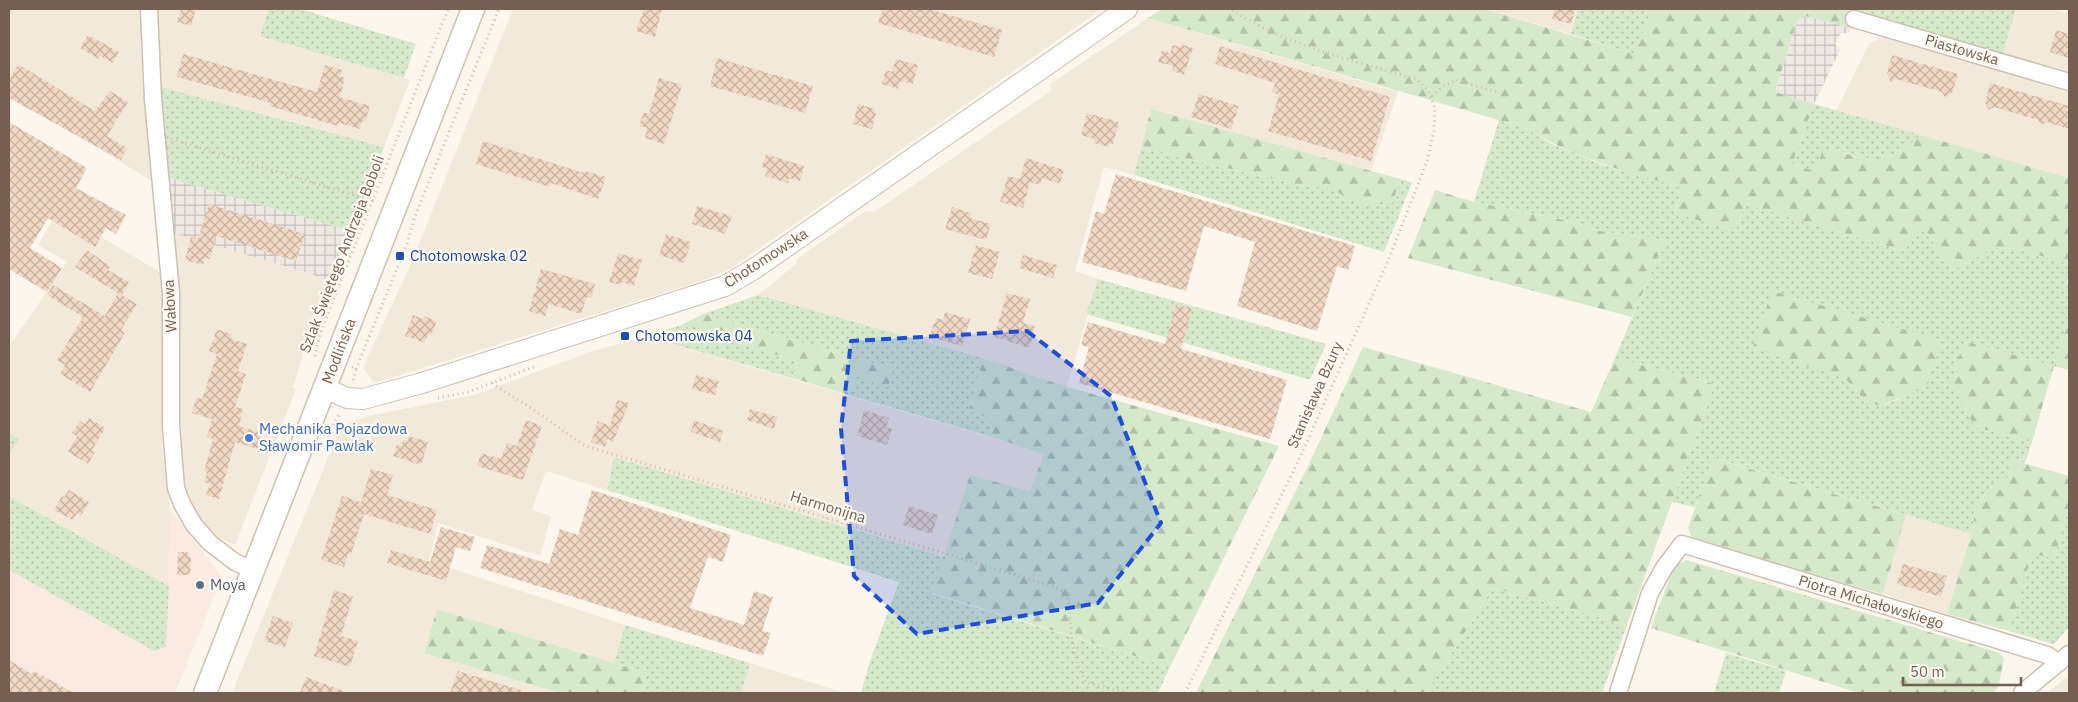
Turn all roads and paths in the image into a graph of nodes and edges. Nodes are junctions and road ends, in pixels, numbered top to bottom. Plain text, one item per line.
1 (149, 9) edge
2 (448, 9) edge
3 (473, 9) edge
4 (499, 9) edge
5 (1127, 9) edge
6 (1230, 9) edge
7 (1854, 18) dead end
8 (2069, 82) edge
9 (1497, 92) dead end
10 (1432, 96) junction
11 (156, 135) junction
12 (373, 201) junction
13 (313, 362) dead end
14 (478, 365) junction
15 (356, 369) dead end
16 (353, 384) dead end
17 (325, 388) junction
18 (360, 388) dead end
19 (252, 570) junction
20 (2064, 659) edge
21 (205, 693) edge
22 (1126, 693) edge
23 (1185, 693) edge
24 (1618, 693) edge
25 (2022, 693) edge

1 - 11 street, Wałowa
2 - 12 path, Szlak Świętego Andrzeja Boboli
3 - 17 main road, Modlińska
4 - 15 path
5 - 14 street, Chotomowska
6 - 10 path
7 - 8 street, Piastowska
9 - 10 path
10 - 23 path, Stanisława Bzury
11 - 12 path
11 - 19 street, Wałowa
12 - 13 path, Szlak Świętego Andrzeja Boboli
14 - 17 street, Chotomowska
14 - 22 path, Harmonijna
16 - 18 path
17 - 19 main road, Modlińska
19 - 21 main road, Modlińska
20 - 24 street, Piotra Michałowskiego
20 - 25 street

